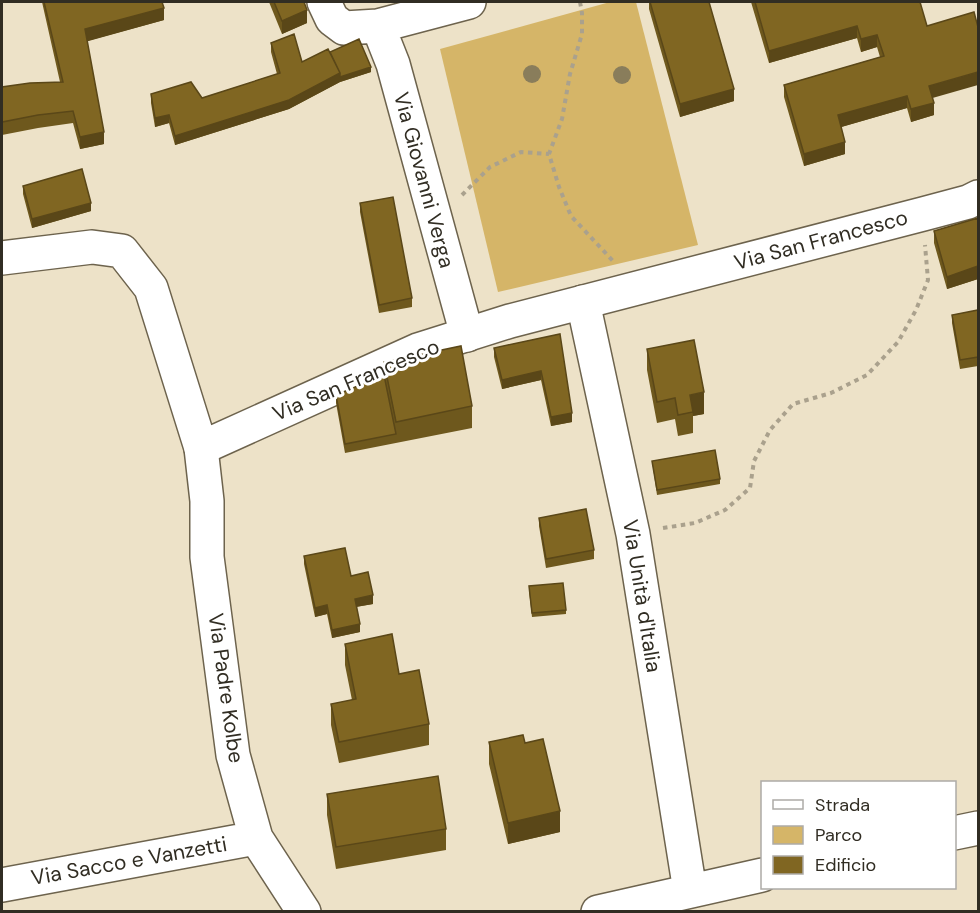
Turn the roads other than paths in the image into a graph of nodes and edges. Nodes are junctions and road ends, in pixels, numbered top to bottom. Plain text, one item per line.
1 (324, 2) edge
2 (469, 2) edge
3 (378, 26) junction
4 (978, 197) edge
5 (2, 258) edge
6 (583, 302) junction
7 (467, 334) junction
8 (201, 448) junction
9 (978, 828) edge
10 (956, 833) edge
11 (256, 838) junction
12 (761, 875) edge
13 (2, 885) edge
14 (690, 891) junction
15 (304, 912) edge
16 (598, 912) edge

1 - 3 street
2 - 3 street
3 - 7 street, Via Giovanni Verga
4 - 6 street, Via San Francesco
5 - 8 street
6 - 7 street, Via San Francesco
6 - 14 street, Via Unità d'Italia
7 - 8 street, Via San Francesco
8 - 11 street, Via Padre Kolbe
9 - 10 street
11 - 13 street, Via Sacco e Vanzetti
11 - 15 street, Via Padre Kolbe
12 - 14 street
14 - 16 street

